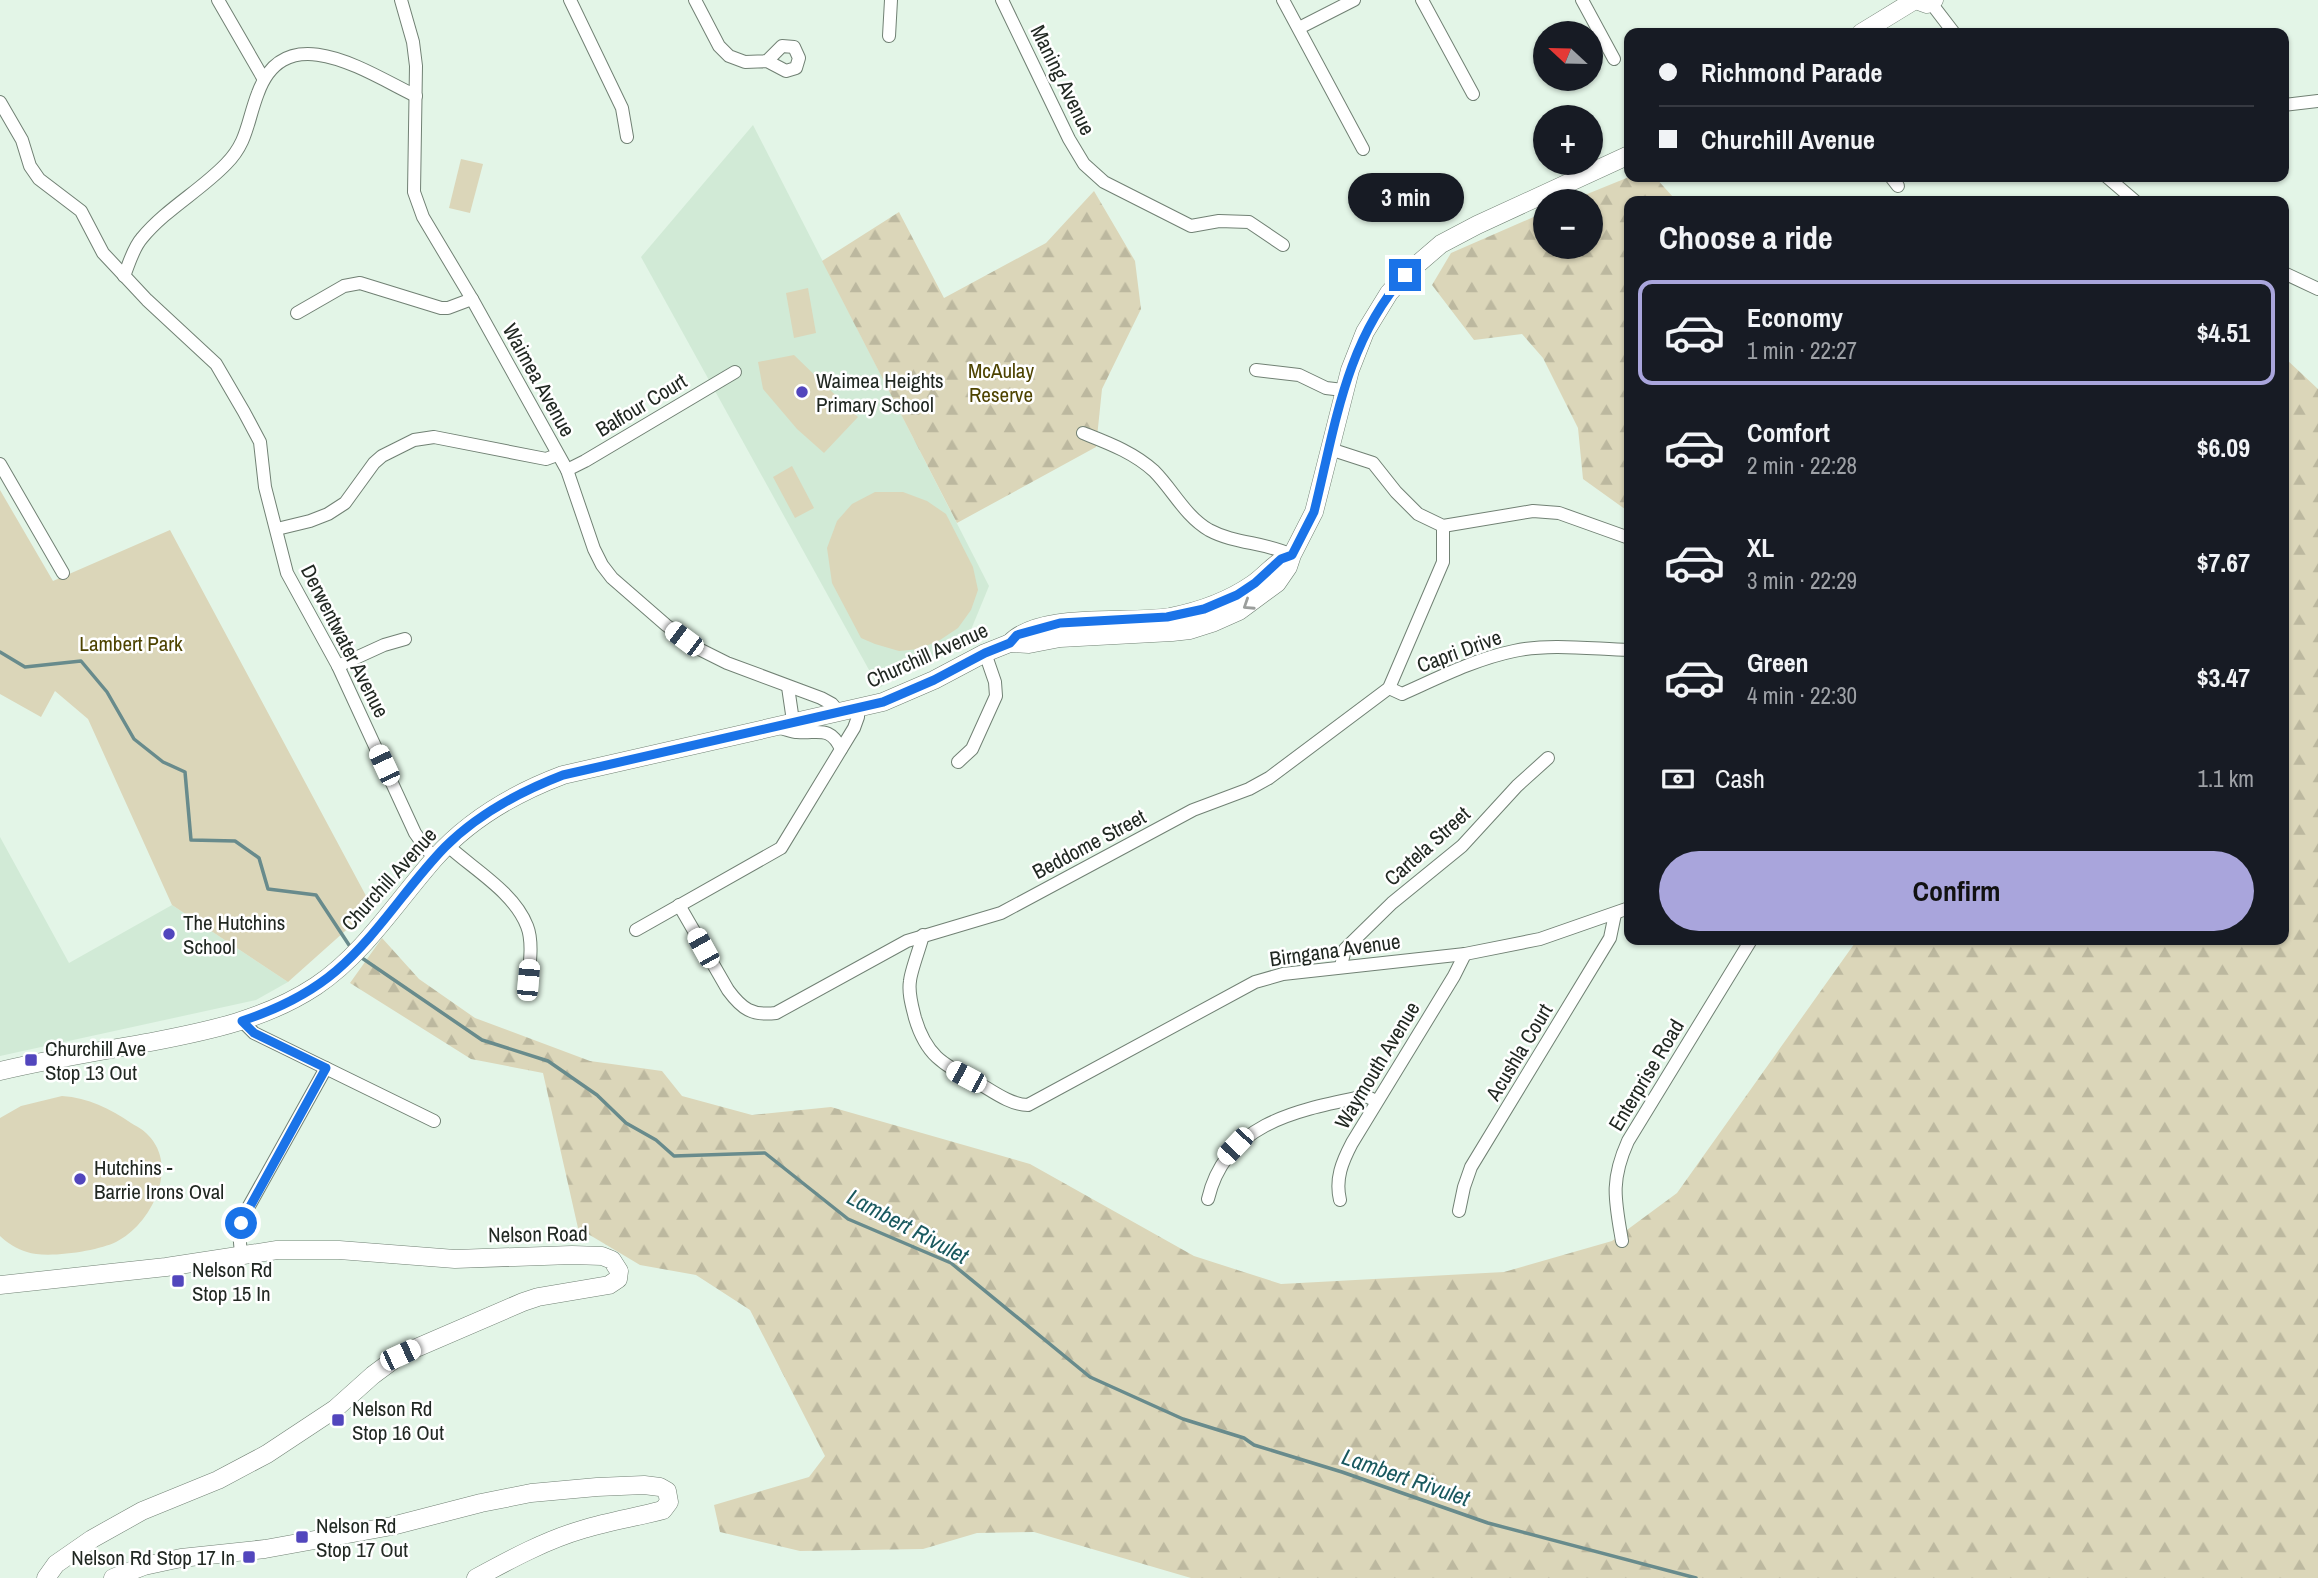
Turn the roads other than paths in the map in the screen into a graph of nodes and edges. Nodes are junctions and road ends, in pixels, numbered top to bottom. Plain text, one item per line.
1 (218, 0) edge
2 (401, 0) edge
3 (570, 0) edge
4 (695, 0) edge
5 (891, 0) edge
6 (1002, 0) edge
7 (1283, 0) edge
8 (1354, 0) edge
9 (1422, 0) edge
10 (1582, 0) edge
11 (1924, 1) edge
12 (1871, 28) edge
13 (1949, 28) edge
14 (1299, 29) junction
15 (889, 36) dead end
16 (1614, 59) dead end
17 (767, 61) dead end
18 (263, 78) junction
19 (1473, 94) dead end
20 (415, 96) junction
21 (2318, 101) edge
22 (0, 103) edge
23 (2289, 104) edge
24 (626, 137) dead end
25 (1363, 149) dead end
26 (1624, 157) edge
27 (2113, 182) edge
28 (2129, 196) edge
29 (1283, 245) dead end
30 (2289, 275) edge
31 (124, 276) junction
32 (2318, 289) edge
33 (472, 299) junction
34 (297, 313) dead end
35 (1256, 370) dead end
36 (735, 372) dead end
37 (1343, 390) junction
38 (1083, 433) dead end
39 (1330, 449) junction
40 (557, 455) junction
41 (0, 464) edge
42 (567, 470) junction
43 (1443, 526) junction
44 (277, 529) junction
45 (1624, 536) edge
46 (1292, 555) junction
47 (63, 573) dead end
48 (405, 639) dead end
49 (1624, 650) edge
50 (985, 653) junction
51 (338, 666) junction
52 (788, 687) junction
53 (1389, 688) junction
54 (858, 708) junction
55 (839, 712) junction
56 (793, 721) junction
57 (774, 726) junction
58 (841, 749) junction
59 (1548, 758) dead end
60 (958, 762) dead end
61 (442, 851) junction
62 (679, 905) junction
63 (1624, 910) edge
64 (1615, 914) junction
65 (636, 930) dead end
66 (923, 935) junction
67 (1748, 945) edge
68 (1465, 954) junction
69 (1341, 966) junction
70 (528, 980) dead end
71 (242, 1021) junction
72 (326, 1068) junction
73 (0, 1071) edge
74 (1376, 1101) junction
75 (434, 1121) dead end
76 (1208, 1199) dead end
77 (1340, 1200) dead end
78 (1459, 1211) dead end
79 (1622, 1241) dead end
80 (241, 1254) junction
81 (0, 1285) edge
82 (46, 1578) edge
83 (113, 1578) edge
84 (477, 1578) edge

1 - 18 street
2 - 20 street, Waimea Avenue
3 - 24 street
4 - 17 street
5 - 15 street
6 - 29 street, Maning Avenue
7 - 14 street
8 - 14 street
9 - 19 street
10 - 16 street
11 - 12 street
11 - 13 street
14 - 25 street
18 - 20 street
18 - 31 street
20 - 33 street, Waimea Avenue
21 - 23 street
22 - 31 street, Derwentwater Avenue
26 - 37 street, Churchill Avenue
27 - 28 street
30 - 32 street
31 - 44 street, Derwentwater Avenue
33 - 34 street
33 - 40 street, Waimea Avenue
35 - 37 street
36 - 42 street, Balfour Court
37 - 39 street, Churchill Avenue
38 - 46 street
39 - 43 street
39 - 46 street, Churchill Avenue
40 - 42 street, Waimea Avenue
40 - 44 street
41 - 47 street
42 - 52 street, Waimea Avenue
43 - 45 street
43 - 53 street, Beddome Street
44 - 51 street, Derwentwater Avenue
46 - 50 street, Churchill Avenue
48 - 51 street
49 - 53 street, Capri Drive
50 - 54 street, Churchill Avenue
50 - 60 street
51 - 61 street, Derwentwater Avenue
52 - 55 street, Waimea Avenue
52 - 56 street
53 - 66 street, Beddome Street
54 - 55 street, Churchill Avenue
54 - 58 street
55 - 56 street, Churchill Avenue
56 - 57 street, Churchill Avenue
57 - 58 street
57 - 61 street, Churchill Avenue
58 - 62 street
59 - 69 street, Cartela Street
61 - 70 street, Derwentwater Avenue
61 - 71 street, Churchill Avenue
62 - 65 street
62 - 66 street, Beddome Street
63 - 64 street, Birngana Avenue
64 - 68 street, Birngana Avenue
64 - 78 street, Acushla Court
66 - 69 street, Birngana Avenue
67 - 79 street, Enterprise Road
68 - 69 street, Birngana Avenue
68 - 74 street, Waymouth Avenue
71 - 72 street
71 - 73 street, Churchill Avenue
72 - 75 street
72 - 80 street
74 - 76 street
74 - 77 street, Waymouth Avenue
80 - 81 street, Nelson Road
80 - 82 street, Nelson Road
83 - 84 street

